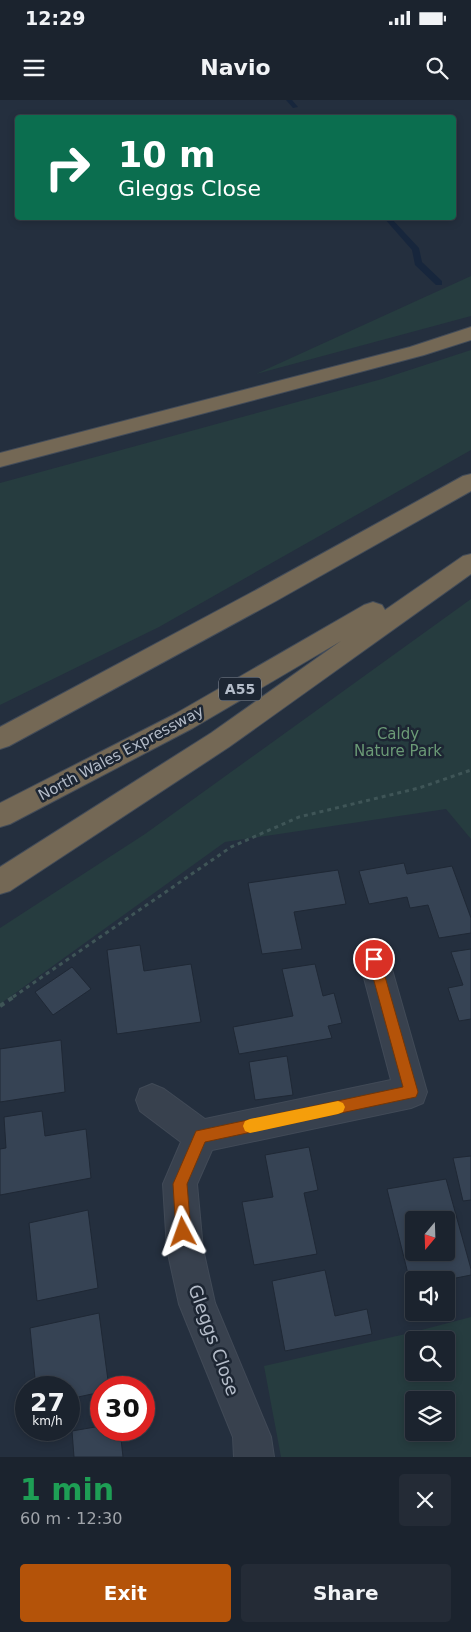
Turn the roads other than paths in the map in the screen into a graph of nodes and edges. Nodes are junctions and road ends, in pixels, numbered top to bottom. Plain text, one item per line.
1 (471, 332) edge
2 (0, 460) edge
3 (471, 482) edge
4 (471, 548) edge
5 (471, 562) edge
6 (0, 739) edge
7 (0, 816) edge
8 (0, 882) edge
9 (374, 959) dead end
10 (152, 1100) dead end
11 (201, 1136) junction
12 (254, 1457) edge

1 - 2 highway
3 - 6 highway
4 - 7 highway, North Wales Expressway / A55
5 - 8 highway
9 - 11 street
10 - 11 street
11 - 12 street, Gleggs Close

